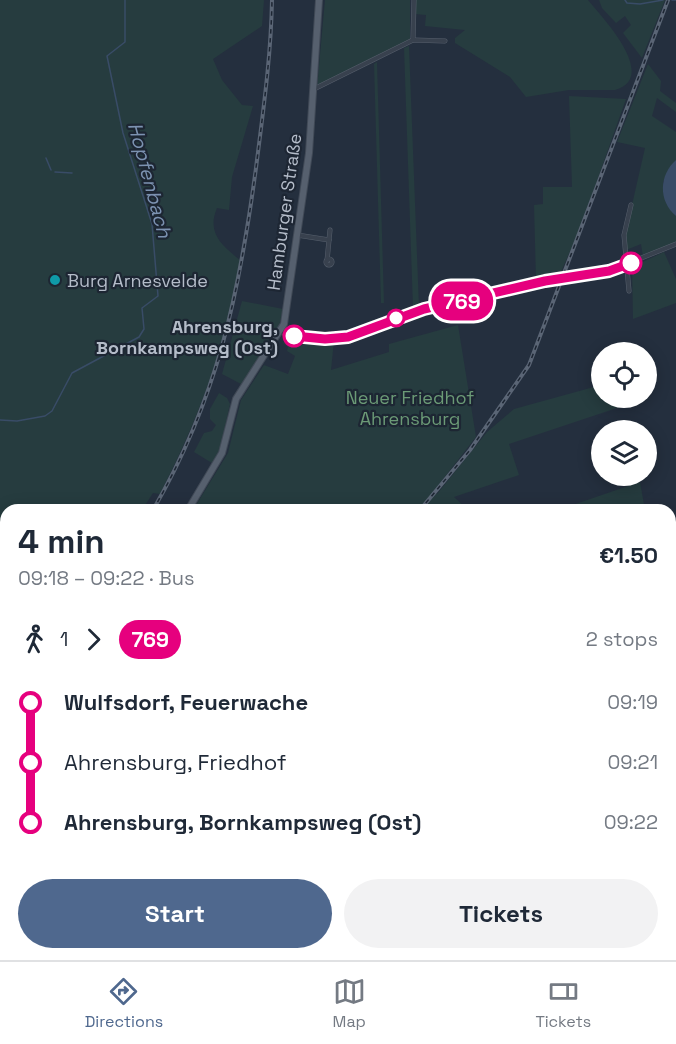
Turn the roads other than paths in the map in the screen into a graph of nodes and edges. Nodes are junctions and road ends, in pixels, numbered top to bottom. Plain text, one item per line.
1 (319, 0) edge
2 (414, 0) edge
3 (413, 40) junction
4 (444, 41) dead end
5 (313, 89) junction
6 (631, 205) dead end
7 (330, 230) dead end
8 (297, 235) junction
9 (329, 240) junction
10 (676, 244) edge
11 (327, 261) dead end
12 (627, 265) junction
13 (629, 291) dead end
14 (281, 332) junction
15 (192, 504) edge

1 - 5 main road, Hamburger Straße
2 - 3 street
3 - 4 street
3 - 5 street
5 - 8 main road, Hamburger Straße
6 - 12 street
7 - 9 street
8 - 9 street
8 - 14 main road, Hamburger Straße
9 - 11 street
10 - 12 street
12 - 13 street
12 - 14 street, bridge
14 - 15 main road, Hamburger Straße

